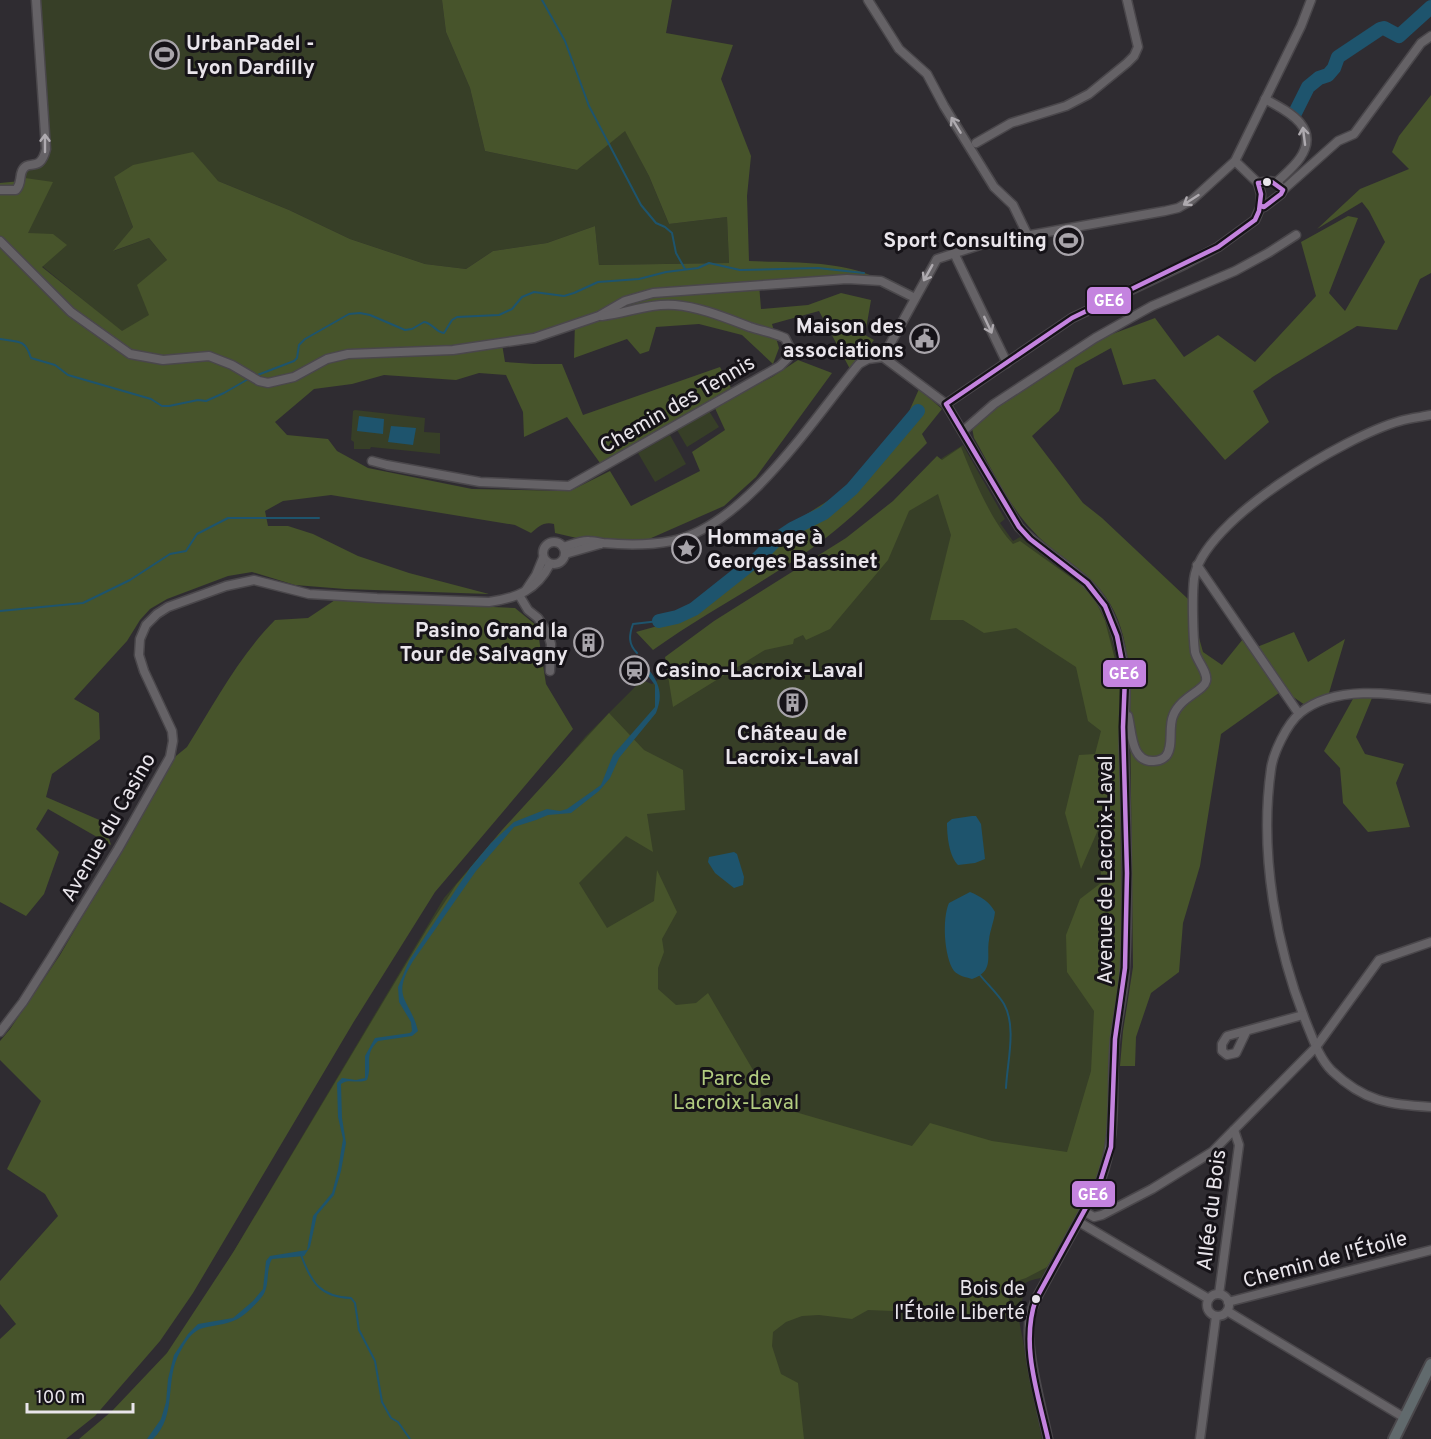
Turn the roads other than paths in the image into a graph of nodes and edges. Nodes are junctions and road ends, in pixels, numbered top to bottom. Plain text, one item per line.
1 (36, 0) edge
2 (868, 0) edge
3 (1127, 0) edge
4 (1311, 0) edge
5 (1431, 36) edge
6 (1265, 99) junction
7 (976, 143) dead end
8 (1235, 161) junction
9 (1258, 183) junction
10 (1280, 186) junction
11 (0, 190) edge
12 (1260, 206) junction
13 (1296, 235) dead end
14 (1028, 236) junction
15 (0, 241) edge
16 (954, 253) junction
17 (915, 298) junction
18 (599, 316) junction
19 (883, 357) junction
20 (1007, 363) junction
21 (948, 408) junction
22 (1431, 416) edge
23 (963, 431) junction
24 (372, 460) dead end
25 (564, 550) junction
26 (547, 561) junction
27 (1197, 565) junction
28 (522, 593) junction
29 (550, 670) dead end
30 (1431, 699) edge
31 (1299, 714) junction
32 (1124, 716) junction
33 (1431, 942) edge
34 (1303, 1015) junction
35 (0, 1032) edge
36 (1246, 1032) dead end
37 (1317, 1047) junction
38 (1431, 1107) edge
39 (1234, 1130) junction
40 (1085, 1212) junction
41 (1079, 1222) junction
42 (1431, 1250) edge
43 (1219, 1294) junction
44 (1209, 1299) junction
45 (1227, 1307) junction
46 (1216, 1316) junction
47 (1431, 1364) edge
48 (1406, 1418) junction
49 (1048, 1439) edge
50 (1200, 1439) edge
51 (1394, 1439) edge

11 -> 1 street
14 -> 2 street
3 - 7 street
4 - 6 street
5 - 10 street
6 - 8 street
10 -> 6 street
8 - 9 street
8 -> 14 street
9 - 10 street
9 - 12 street
10 - 12 street
12 - 20 street
13 - 23 street
14 - 16 street
15 - 18 street
16 -> 17 street
16 -> 20 street
17 - 18 street
17 - 19 street
18 - 24 street, Chemin des Tennis
19 - 21 street, Avenue de Lacroix-Laval
19 - 25 street
20 - 21 street
21 - 23 street, Avenue de Lacroix-Laval
22 - 27 street
23 - 32 street, Avenue de Lacroix-Laval
25 - 26 street
25 - 26 street
26 - 28 street
27 - 31 street
27 - 32 street
28 - 29 street
28 - 35 street, Avenue du Casino
30 - 31 street
31 - 34 street
32 - 40 street, Avenue de Lacroix-Laval
33 - 37 street
34 - 36 street
34 - 37 street
37 - 38 street
37 - 39 street
39 - 40 street
39 - 43 street, Allée du Bois
40 - 41 street, Avenue de Lacroix-Laval
41 - 44 street
41 - 49 street, Avenue de Lacroix-Laval
42 - 45 street, Chemin de l'Étoile
43 - 44 street
43 - 45 street
44 - 46 street
45 - 46 street
45 - 48 street
46 - 50 street
47 - 48 main road
48 - 51 main road

